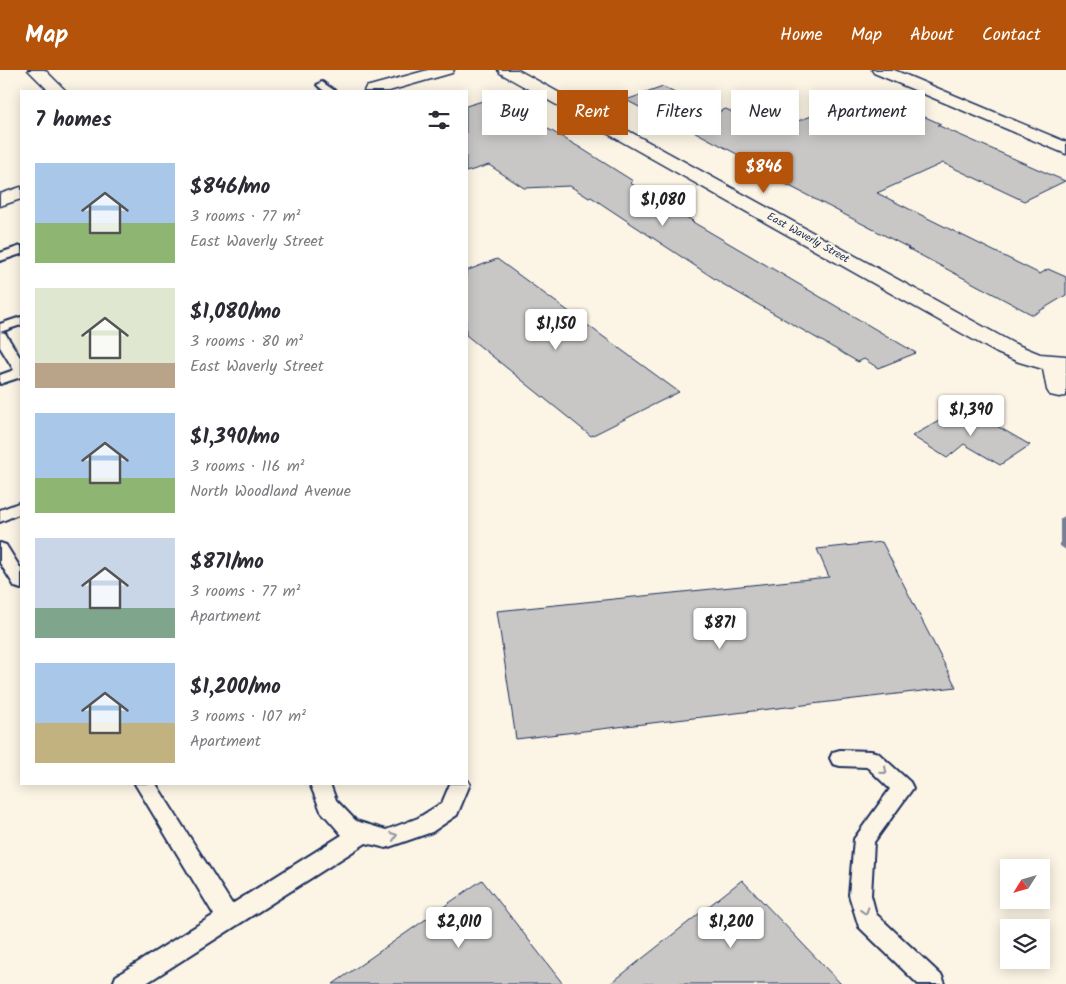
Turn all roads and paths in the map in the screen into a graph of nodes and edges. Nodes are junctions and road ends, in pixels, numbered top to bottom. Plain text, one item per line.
1 (36, 70) edge
2 (446, 70) edge
3 (506, 70) edge
4 (880, 70) edge
5 (57, 90) edge
6 (376, 90) edge
7 (1066, 149) edge
8 (20, 193) edge
9 (0, 200) edge
10 (20, 250) edge
11 (0, 257) edge
12 (20, 321) edge
13 (0, 328) edge
14 (0, 336) edge
15 (1060, 363) edge
16 (20, 368) edge
17 (20, 370) edge
18 (0, 380) edge
19 (1059, 390) dead end
20 (20, 507) edge
21 (0, 516) edge
22 (0, 549) edge
23 (20, 581) edge
24 (840, 758) dead end
25 (146, 785) edge
26 (320, 785) edge
27 (460, 785) edge
28 (365, 832) junction
29 (228, 918) junction
30 (124, 984) edge
31 (934, 984) edge

1 - 5 street
2 - 6 street
3 - 15 street, East Waverly Street
4 - 7 street
8 - 9 street
10 - 11 lane
12 - 13 lane
14 - 16 lane
15 - 19 street
17 - 18 lane
20 - 21 lane
22 - 23 lane
24 -> 31 lane
25 - 29 lane
26 - 28 lane
28 -> 27 lane
28 - 29 lane
29 - 30 lane

